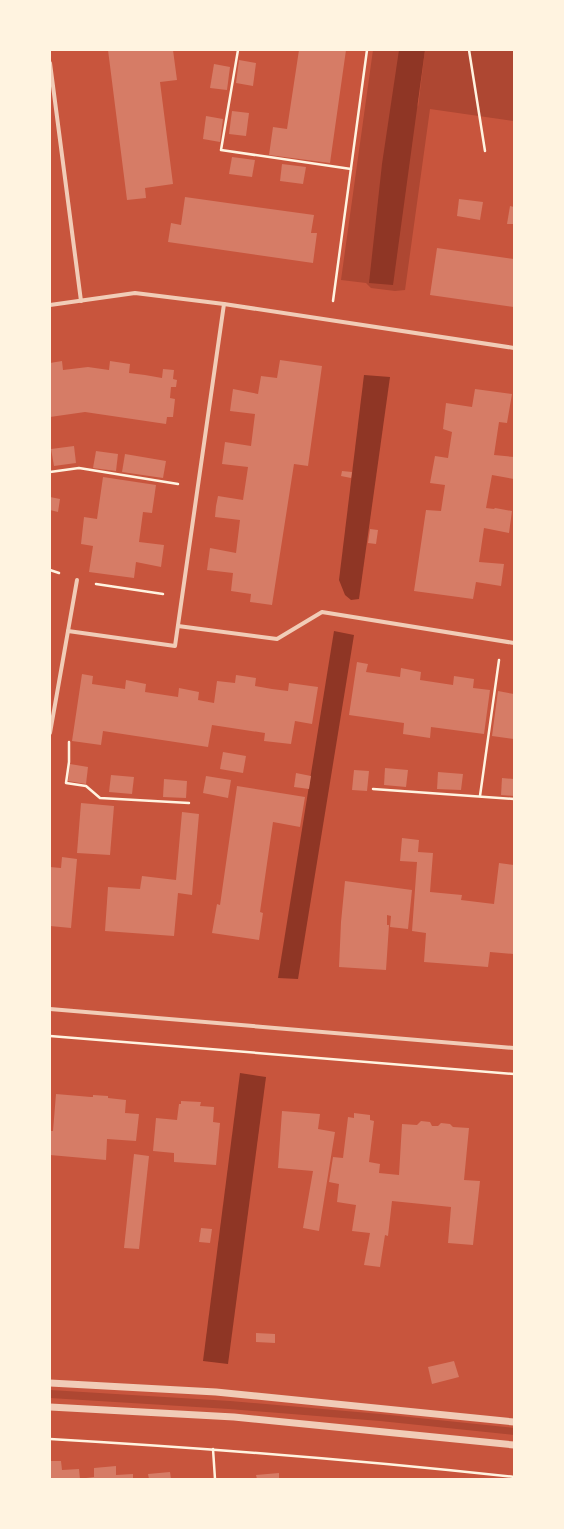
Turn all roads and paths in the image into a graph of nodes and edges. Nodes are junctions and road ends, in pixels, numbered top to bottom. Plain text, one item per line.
1 (238, 50) edge
2 (367, 50) edge
3 (469, 50) edge
4 (50, 63) edge
5 (485, 151) dead end
6 (351, 169) junction
7 (81, 300) junction
8 (224, 304) junction
9 (50, 305) edge
10 (331, 320) junction
11 (514, 348) edge
12 (50, 472) edge
13 (198, 487) junction
14 (50, 570) edge
15 (78, 580) junction
16 (182, 596) junction
17 (178, 626) junction
18 (68, 631) junction
19 (502, 641) junction
20 (514, 642) edge
21 (50, 733) edge
22 (373, 789) dead end
23 (480, 796) junction
24 (514, 799) edge
25 (189, 803) dead end
26 (50, 1009) edge
27 (50, 1036) edge
28 (514, 1048) edge
29 (514, 1074) edge
30 (50, 1383) edge
31 (50, 1407) edge
32 (514, 1422) edge
33 (50, 1439) edge
34 (514, 1445) edge
35 (213, 1449) junction
36 (514, 1477) edge
37 (215, 1479) edge

1 - 6 path
2 - 6 path
3 - 5 path
4 - 7 street
6 - 10 path
7 - 8 street
7 - 9 street
8 - 10 street
8 - 13 street
10 - 11 street
12 - 13 path
13 - 16 street
14 - 15 path
15 - 16 path
15 - 18 street
16 - 17 street
17 - 18 street
17 - 19 street
18 - 21 street
19 - 20 street
19 - 23 path
21 - 25 path
22 - 23 path
23 - 24 path
26 - 28 street
27 - 29 path
30 - 32 street
31 - 34 street
33 - 35 path
35 - 36 path
35 - 37 path

